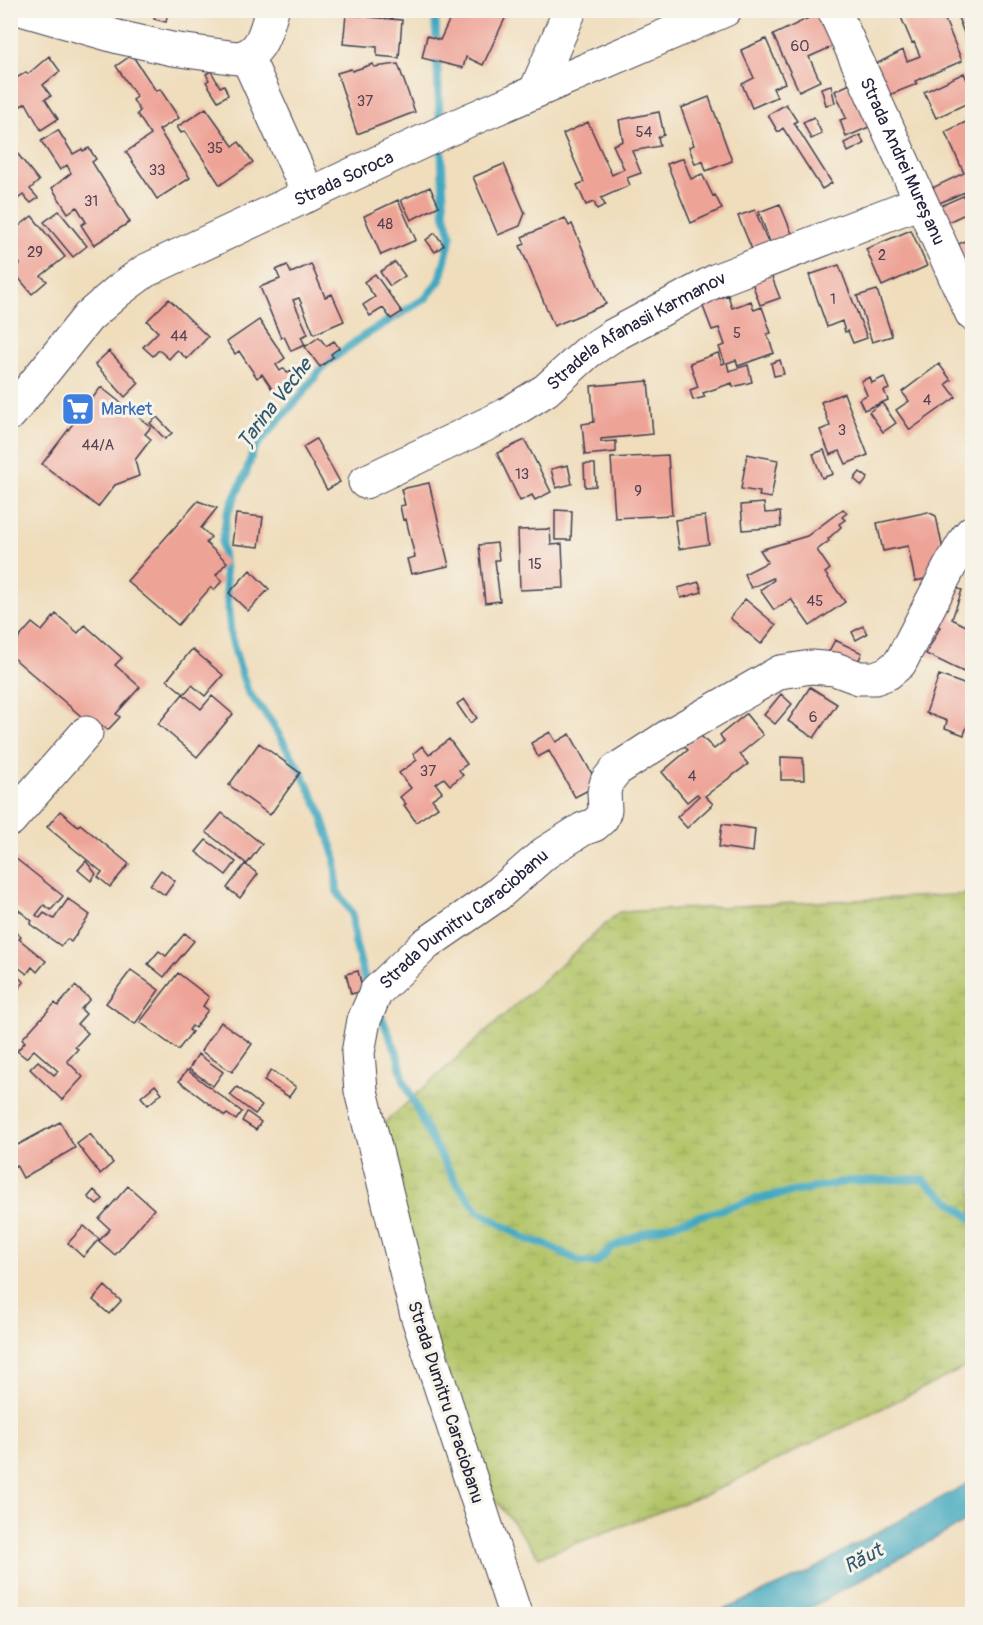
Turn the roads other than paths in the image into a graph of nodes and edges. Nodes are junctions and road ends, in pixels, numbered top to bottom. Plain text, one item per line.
1 (24, 10) edge
2 (272, 10) edge
3 (570, 10) edge
4 (725, 10) edge
5 (834, 10) edge
6 (63, 16) edge
7 (247, 57) junction
8 (536, 90) junction
9 (309, 195) junction
10 (920, 202) junction
11 (972, 314) edge
12 (10, 414) edge
13 (365, 482) dead end
14 (972, 532) edge
15 (86, 733) dead end
16 (10, 820) edge
17 (515, 1614) edge

1 - 6 street
2 - 7 street
3 - 8 street
4 - 8 street, Strada Soroca
5 - 10 street, Strada Andrei Mureșanu
6 - 7 street
7 - 9 street
8 - 9 street, Strada Soroca
9 - 12 street, Strada Soroca
10 - 11 street, Strada Andrei Mureșanu
10 - 13 street, Stradela Afanasii Karmanov
14 - 17 street, Strada Dumitru Caraciobanu
15 - 16 street

